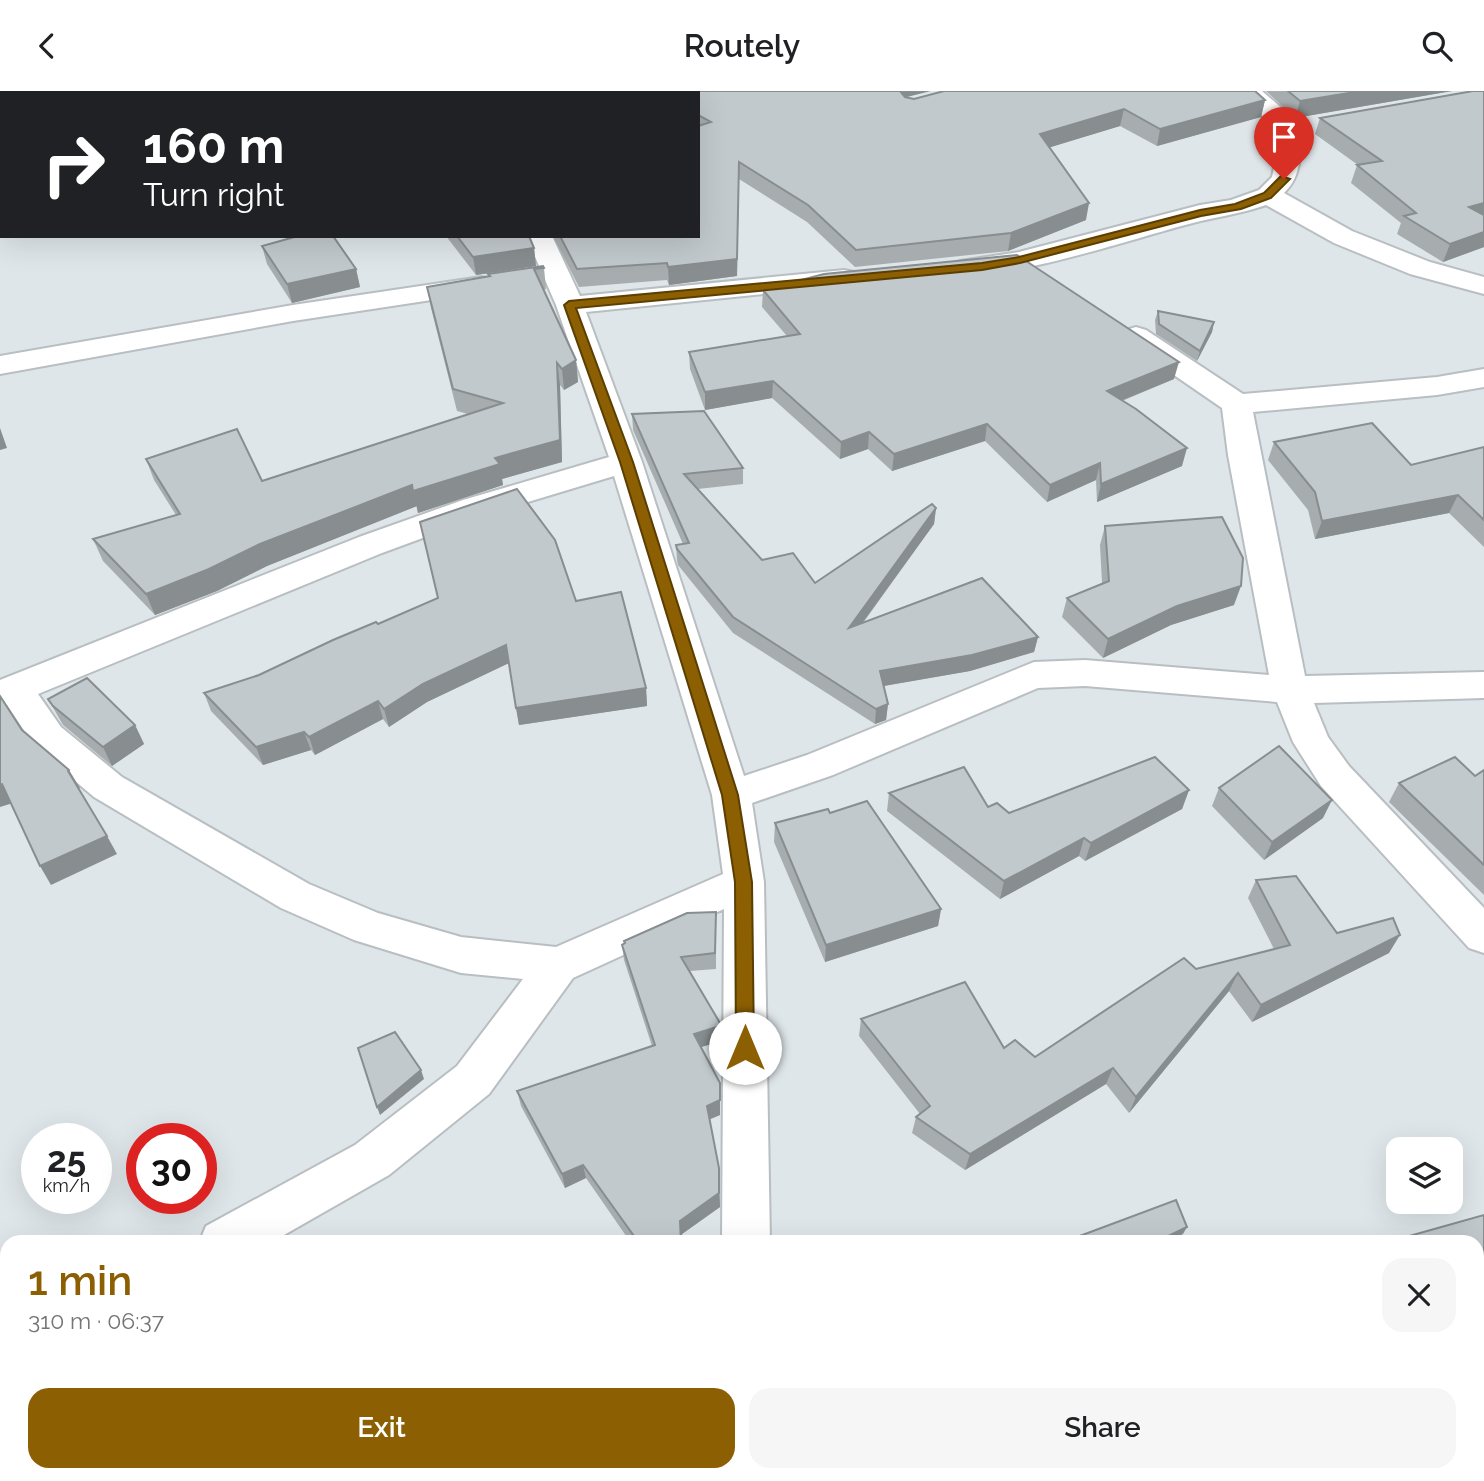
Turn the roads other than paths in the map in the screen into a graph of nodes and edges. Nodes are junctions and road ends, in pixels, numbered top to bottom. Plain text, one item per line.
1 (1249, 91) edge
2 (1314, 124) edge
3 (1289, 129) junction
4 (1268, 195) junction
5 (539, 238) edge
6 (1020, 260) junction
7 (945, 269) edge
8 (864, 276) edge
9 (1053, 282) edge
10 (542, 284) junction
11 (1484, 286) edge
12 (1109, 319) edge
13 (0, 365) edge
14 (1484, 378) edge
15 (1237, 404) junction
16 (626, 462) junction
17 (1484, 685) edge
18 (1290, 690) junction
19 (8, 691) edge
20 (730, 795) junction
21 (744, 882) junction
22 (1484, 936) edge
23 (558, 965) junction
24 (237, 1235) edge
25 (746, 1235) edge

1 - 3 street
2 - 3 street
3 - 4 street
4 - 6 street
4 - 11 street
5 - 10 street
6 - 7 street
6 - 9 street
8 - 10 street
10 - 13 street
10 - 16 street
12 - 15 street
14 - 15 street
15 - 18 street
16 - 19 street
16 - 20 street
17 - 18 street
18 - 20 street
18 - 22 street
19 - 23 street
20 - 21 street
21 - 23 street
21 - 25 street
23 - 24 street

